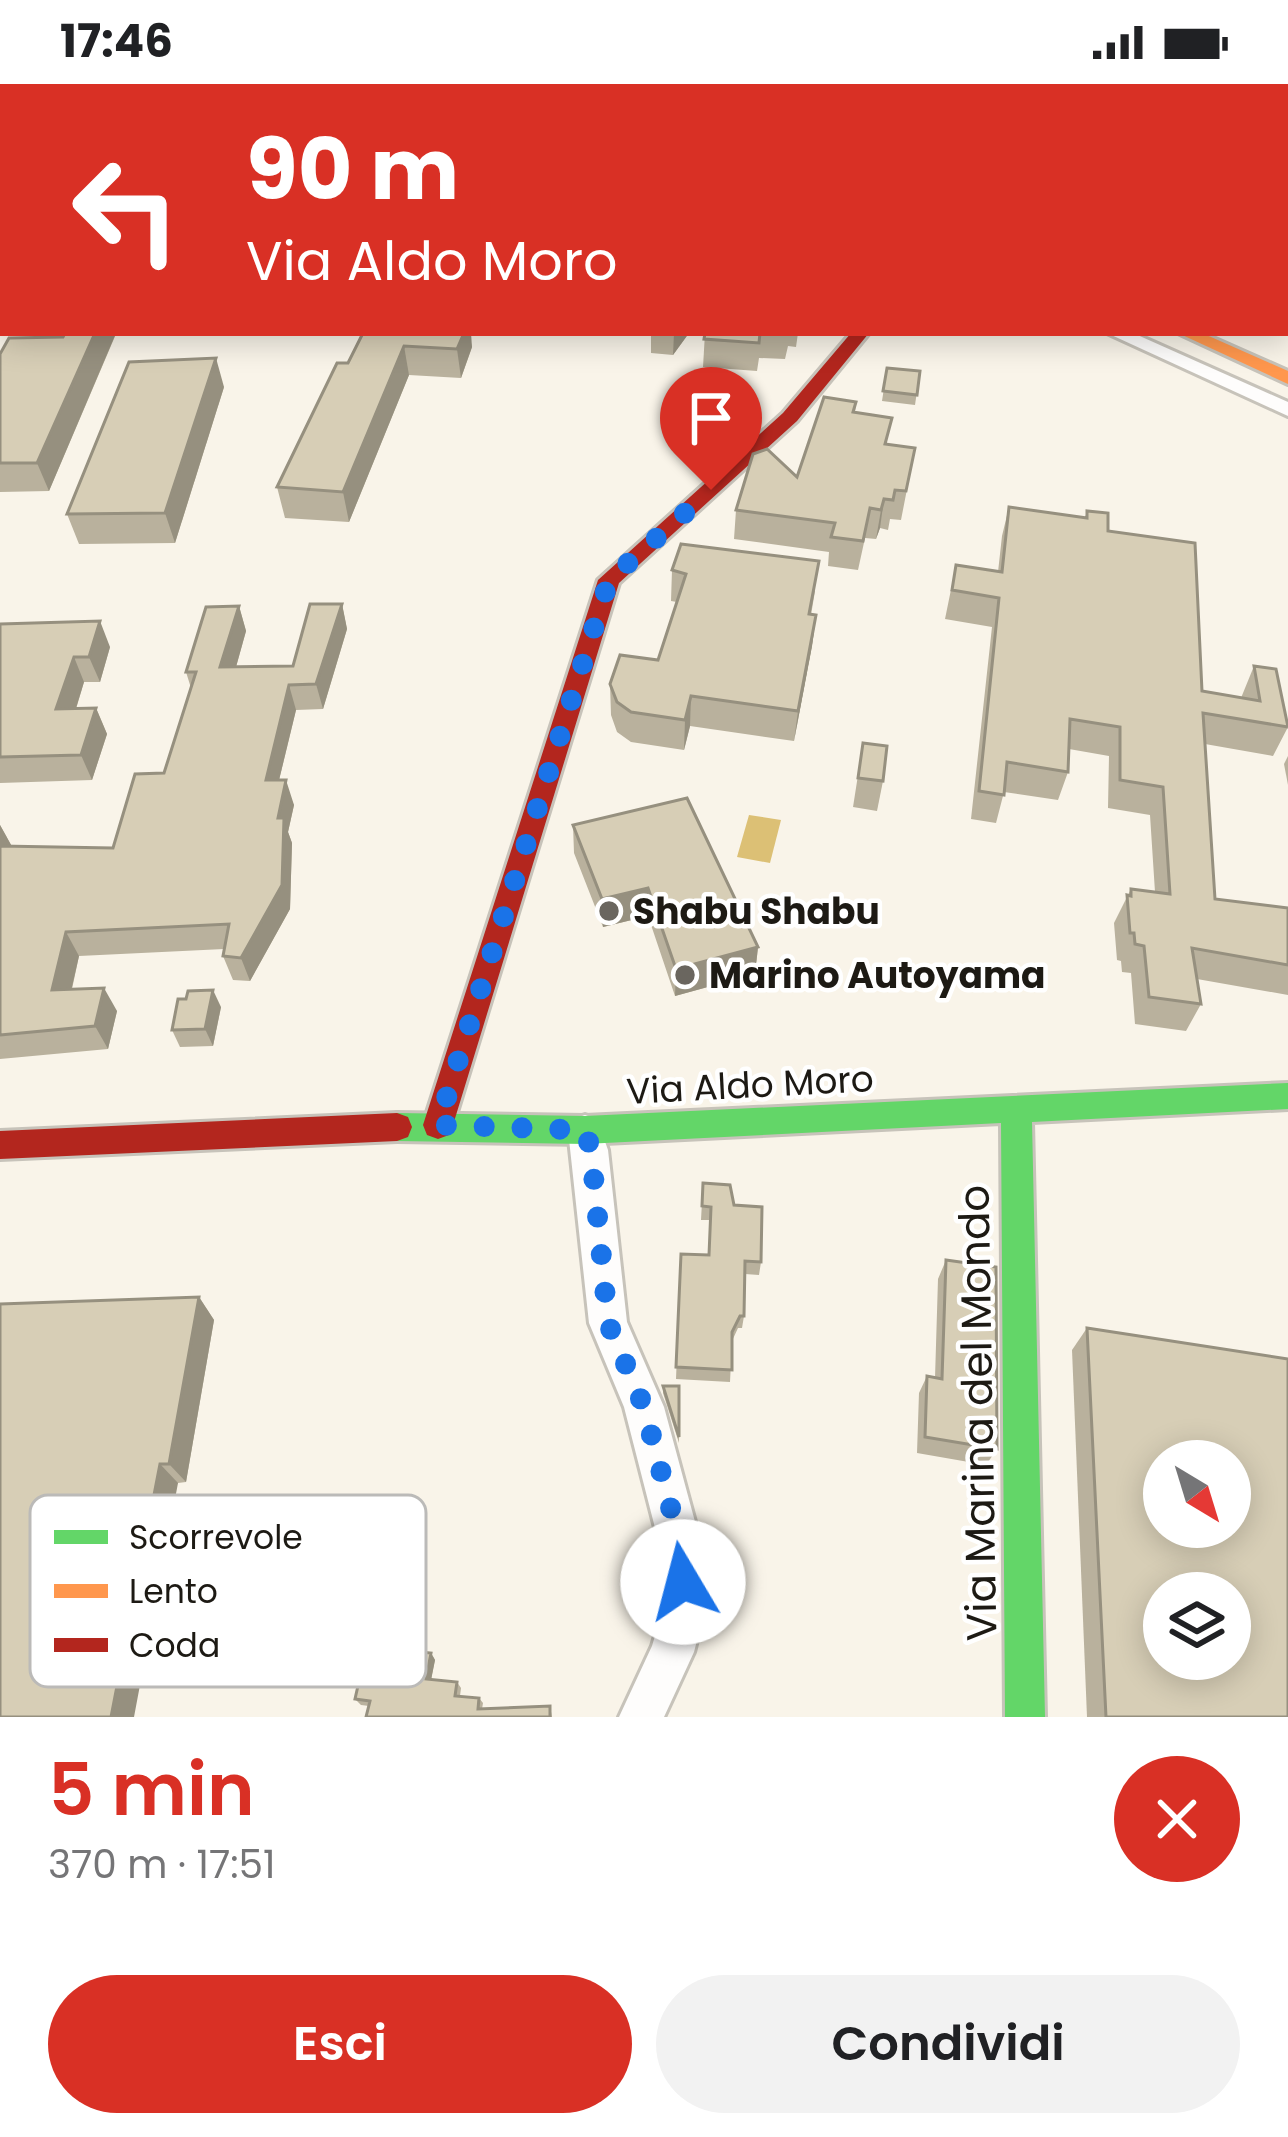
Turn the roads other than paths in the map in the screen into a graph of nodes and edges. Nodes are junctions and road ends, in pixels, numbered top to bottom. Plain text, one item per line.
1 (857, 336) edge
2 (1124, 336) edge
3 (1194, 336) edge
4 (1228, 336) edge
5 (1288, 363) edge
6 (1288, 378) edge
7 (1288, 410) edge
8 (1288, 1096) edge
9 (1016, 1108) junction
10 (438, 1125) junction
11 (585, 1130) junction
12 (0, 1145) edge
13 (641, 1717) edge
14 (1024, 1717) edge

1 - 10 main road
2 - 7 street
3 - 6 main road
4 - 5 main road
8 - 9 main road, Via Aldo Moro
9 - 11 main road, Via Aldo Moro
9 - 14 main road, Via Marina del Mondo
10 - 11 main road, Via Aldo Moro
10 - 12 main road, Via Aldo Moro
11 - 13 street

